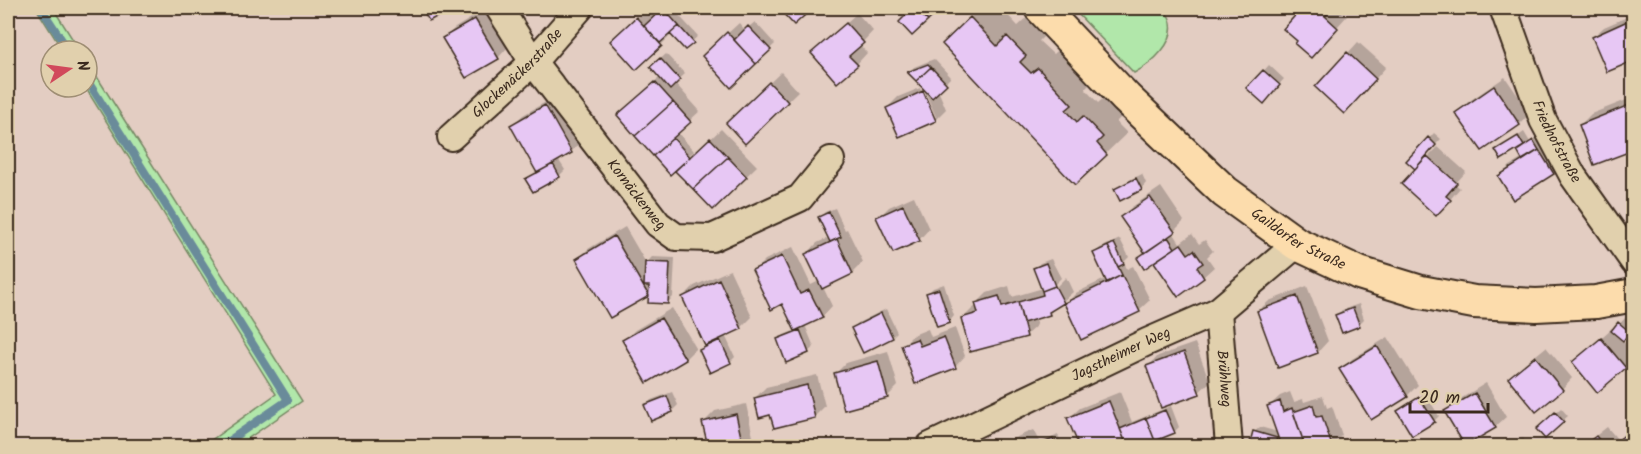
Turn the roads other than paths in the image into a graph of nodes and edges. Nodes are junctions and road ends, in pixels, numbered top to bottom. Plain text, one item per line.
1 (499, 8) edge
2 (580, 8) edge
3 (1041, 8) edge
4 (1503, 8) edge
5 (533, 62) junction
6 (451, 137) dead end
7 (831, 160) dead end
8 (1297, 243) junction
9 (1634, 262) edge
10 (1634, 295) edge
11 (1218, 311) junction
12 (930, 447) edge
13 (1229, 447) edge

1 - 5 street, Kornäckerweg
2 - 5 street, Glockenäckerstraße
3 - 8 main road, Gaildorfer Straße
4 - 9 street, Friedhofstraße
5 - 6 street, Glockenäckerstraße
5 - 7 street, Kornäckerweg
8 - 10 main road, Gaildorfer Straße
8 - 11 street, Jagstheimer Weg
11 - 12 street, Jagstheimer Weg
11 - 13 street, Brühlweg

